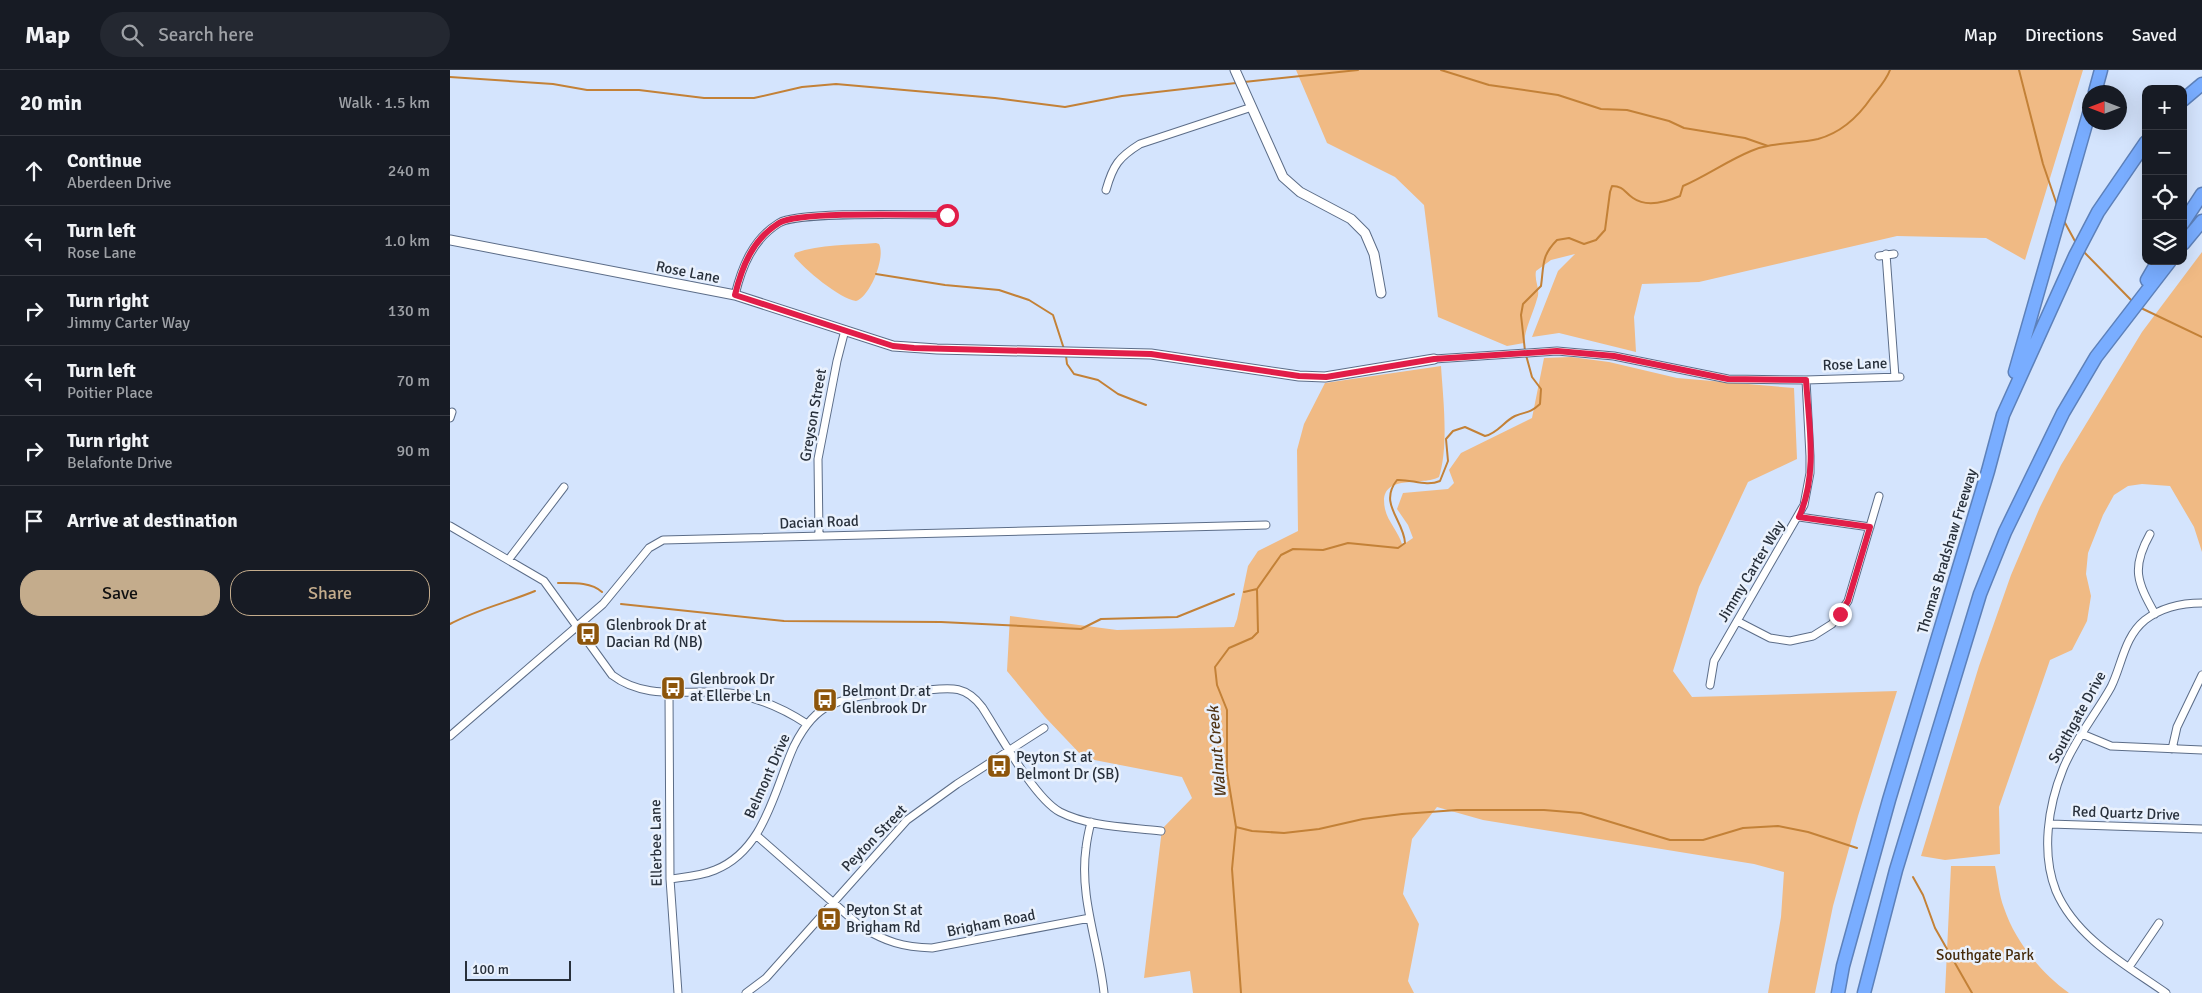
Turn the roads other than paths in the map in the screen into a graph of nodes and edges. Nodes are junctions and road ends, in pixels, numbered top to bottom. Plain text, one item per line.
1 (1236, 70) edge
2 (2101, 70) edge
3 (2202, 84) edge
4 (2096, 85) edge
5 (2187, 97) edge
6 (1252, 107) junction
7 (2084, 130) edge
8 (2142, 147) edge
9 (1106, 190) dead end
10 (2202, 194) edge
11 (947, 215) dead end
12 (2185, 220) edge
13 (2202, 221) edge
14 (2187, 239) edge
15 (450, 240) edge
16 (1886, 255) dead end
17 (2155, 265) edge
18 (2167, 265) edge
19 (1381, 293) dead end
20 (735, 295) junction
21 (846, 330) junction
22 (2096, 357) junction
23 (1434, 359) joint
24 (1806, 380) junction
25 (2003, 415) junction
26 (564, 487) dead end
27 (1878, 496) dead end
28 (1799, 517) junction
29 (1266, 525) dead end
30 (450, 526) edge
31 (1870, 527) junction
32 (2150, 534) dead end
33 (819, 535) junction
34 (509, 560) junction
35 (2202, 603) edge
36 (2155, 614) junction
37 (1737, 621) junction
38 (577, 627) junction
39 (2202, 675) edge
40 (1710, 685) dead end
41 (669, 692) junction
42 (807, 724) junction
43 (1044, 728) dead end
44 (2082, 734) junction
45 (450, 736) edge
46 (2172, 749) junction
47 (1010, 750) junction
48 (2202, 750) edge
49 (1091, 822) junction
50 (2050, 824) junction
51 (2202, 829) edge
52 (1161, 831) dead end
53 (756, 836) junction
54 (670, 879) junction
55 (834, 902) junction
56 (1090, 918) junction
57 (2159, 923) dead end
58 (2129, 967) junction
59 (678, 993) edge
60 (746, 993) edge
61 (1104, 993) edge
62 (1838, 993) edge
63 (1864, 993) edge
64 (2166, 993) edge

1 - 6 street
2 - 4 highway
3 - 5 highway
6 - 9 street
6 - 19 street
7 - 25 highway
8 - 25 highway, Thomas Bradshaw Freeway
10 - 12 highway
11 - 20 street
13 - 14 highway
15 - 20 street, Rose Lane
16 - 24 street, Rose Lane
17 - 22 highway
18 - 22 highway
20 - 21 street, Rose Lane
21 - 23 street, Rose Lane
21 - 33 street, Greyson Street
22 - 63 highway
23 - 24 street, Rose Lane
24 - 28 street, Jimmy Carter Way
25 - 62 highway, Thomas Bradshaw Freeway
26 - 34 street
27 - 31 street
28 - 31 street
28 - 37 street, Jimmy Carter Way
29 - 33 street, Dacian Road
30 - 34 street
31 - 37 street
32 - 36 street
33 - 38 street, Dacian Road
34 - 38 street
35 - 36 street, Southgate Drive
36 - 44 street, Southgate Drive
37 - 40 street, Jimmy Carter Way
38 - 41 street
38 - 45 street, Dacian Road
39 - 46 street
41 - 42 street
41 - 54 street, Ellerbee Lane
42 - 47 street, Belmont Drive
42 - 53 street, Belmont Drive
43 - 47 street, Peyton Street
44 - 46 street
44 - 50 street, Southgate Drive
46 - 48 street
47 - 49 street, Belmont Drive
47 - 55 street, Peyton Street
49 - 52 street, Belmont Drive
49 - 56 street
50 - 51 street, Red Quartz Drive
50 - 58 street, Southgate Drive
53 - 54 street, Belmont Drive
53 - 55 street, Brigham Road
54 - 59 street, Ellerbee Lane
55 - 56 street, Brigham Road
55 - 60 street, Peyton Street
56 - 61 street
57 - 58 street
58 - 64 street, Southgate Drive

